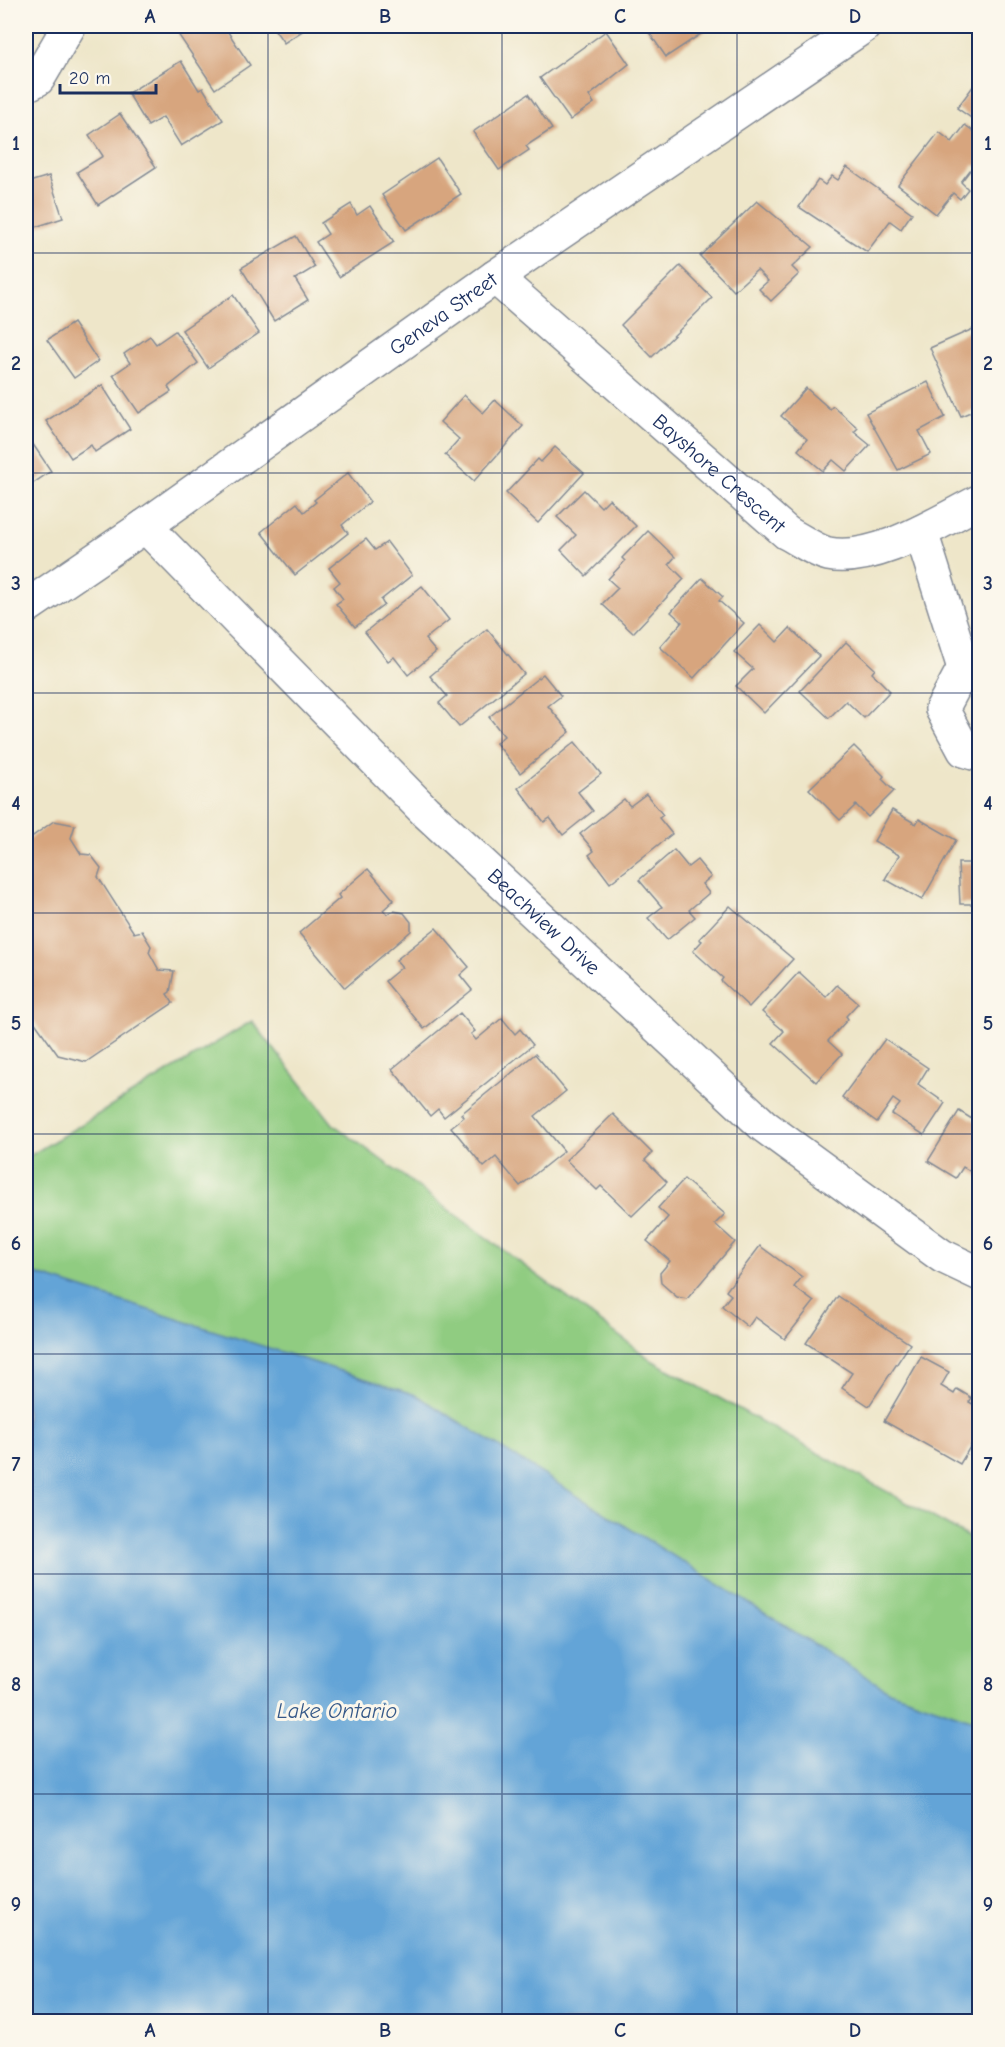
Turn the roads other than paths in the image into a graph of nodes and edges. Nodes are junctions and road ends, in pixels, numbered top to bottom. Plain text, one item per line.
1 (69, 26) edge
2 (864, 26) edge
3 (26, 85) edge
4 (495, 277) junction
5 (980, 501) edge
6 (145, 526) junction
7 (921, 532) junction
8 (26, 607) edge
9 (972, 665) edge
10 (980, 755) edge
11 (980, 1274) edge

1 - 3 street
2 - 4 street, Geneva Street
4 - 6 street, Geneva Street
4 - 7 street, Bayshore Crescent
5 - 7 street, Bayshore Crescent
6 - 8 street, Geneva Street
6 - 11 street, Beachview Drive
7 - 9 street
9 - 10 street

